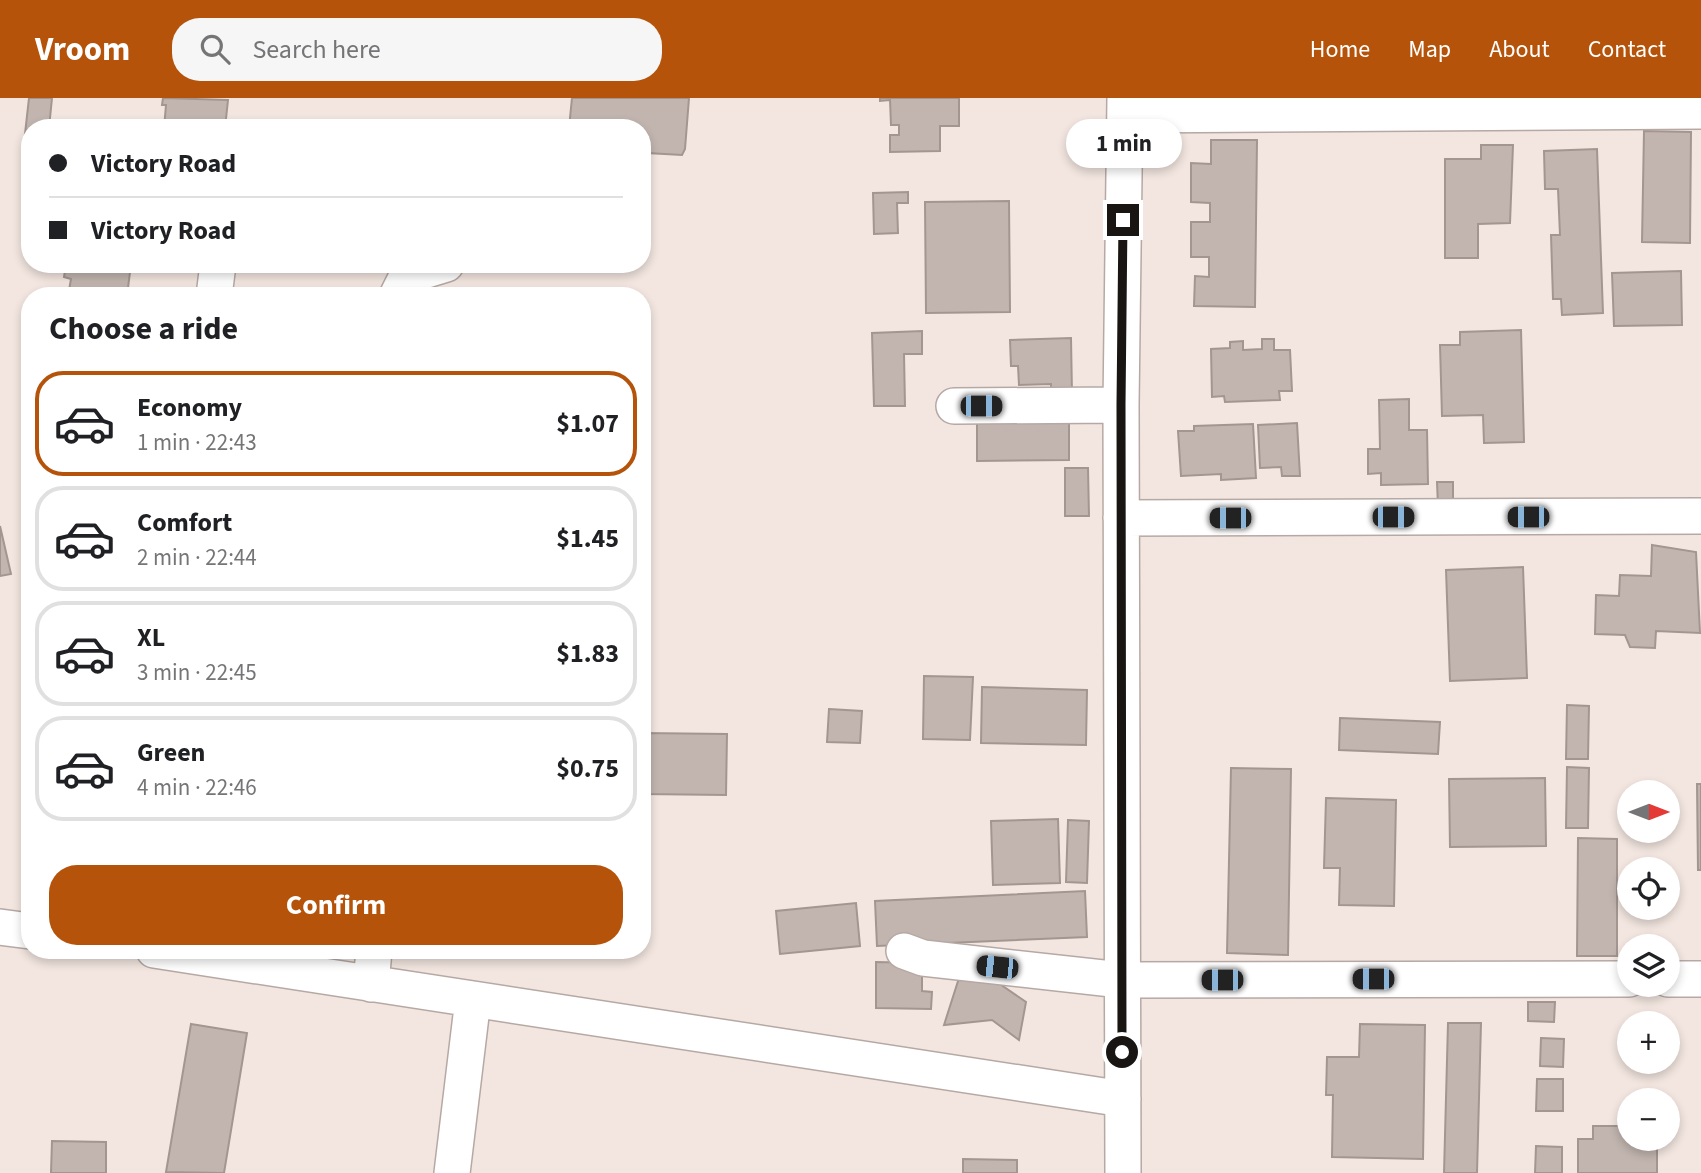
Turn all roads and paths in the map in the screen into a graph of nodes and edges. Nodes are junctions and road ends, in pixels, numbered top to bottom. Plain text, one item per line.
1 (1125, 106) edge
2 (1701, 111) edge
3 (417, 273) edge
4 (402, 287) edge
5 (1121, 405) junction
6 (954, 407) dead end
7 (1701, 516) edge
8 (1121, 518) junction
9 (0, 927) edge
10 (21, 930) edge
11 (904, 951) dead end
12 (269, 959) edge
13 (372, 967) edge
14 (1617, 979) edge
15 (1680, 979) edge
16 (1701, 979) edge
17 (1121, 980) junction
18 (473, 999) junction
19 (1122, 1099) junction
20 (452, 1173) edge
21 (1123, 1173) edge

1 - 2 street
1 - 5 street
3 - 4 street
5 - 6 street
5 - 8 street
7 - 8 street
8 - 17 street
9 - 10 street
11 - 17 street
12 - 13 street
13 - 18 street
14 - 17 street
15 - 16 street
17 - 19 street
18 - 19 street
18 - 20 street
19 - 21 street

